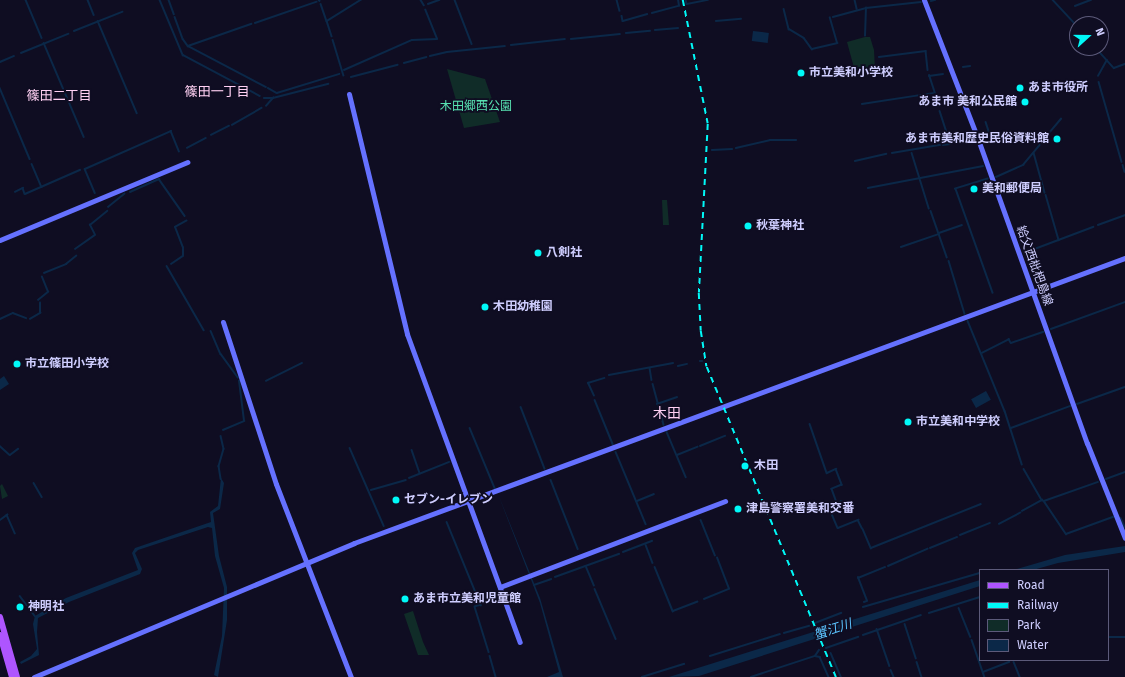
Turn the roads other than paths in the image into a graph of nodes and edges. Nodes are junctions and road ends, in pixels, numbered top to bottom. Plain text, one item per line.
1 (924, 0) edge
2 (349, 94) dead end
3 (187, 162) dead end
4 (0, 240) edge
5 (1125, 258) edge
6 (1033, 294) junction
7 (223, 322) dead end
8 (470, 500) junction
9 (725, 501) dead end
10 (1125, 538) edge
11 (307, 562) junction
12 (500, 587) junction
13 (0, 617) edge
14 (0, 635) edge
15 (520, 642) dead end
16 (12, 677) edge
17 (17, 677) edge
18 (34, 677) edge
19 (351, 677) edge

1 - 6 street, 給父西枇杷島線
2 - 8 street
3 - 4 street
5 - 6 street
6 - 8 street
6 - 10 street, 給父西枇杷島線
7 - 11 street
8 - 11 street
8 - 12 street
9 - 12 street
11 - 18 street
11 - 19 street
12 - 15 street
13 - 17 main road
14 - 16 main road

